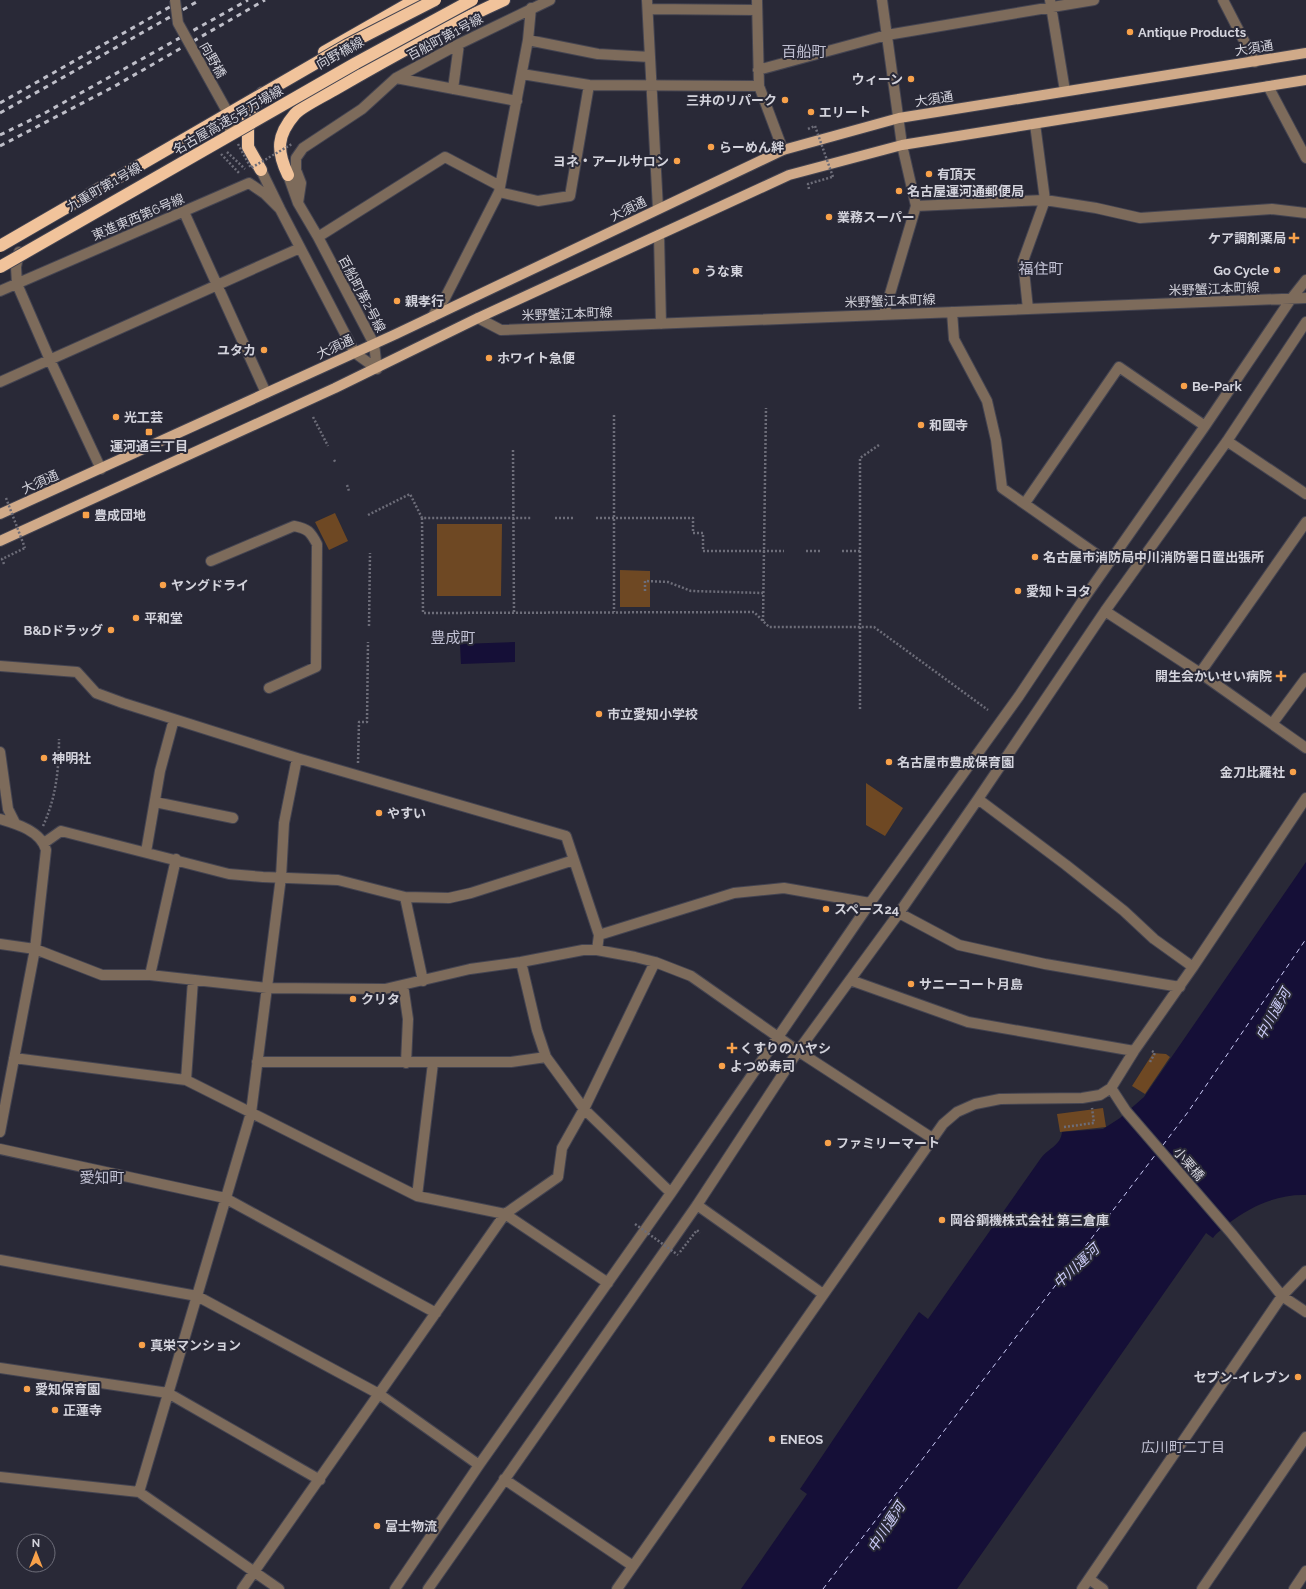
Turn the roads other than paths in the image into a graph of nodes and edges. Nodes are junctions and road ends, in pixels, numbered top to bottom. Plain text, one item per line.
1 (175, 0) edge
2 (415, 0) edge
3 (435, 0) edge
4 (463, 0) edge
5 (472, 0) edge
6 (504, 0) edge
7 (550, 0) edge
8 (882, 0) edge
9 (1094, 0) edge
10 (1223, 0) edge
11 (1051, 3) edge
12 (648, 4) edge
13 (757, 5) edge
14 (532, 8) junction
15 (887, 35) junction
16 (528, 40) junction
17 (459, 44) junction
18 (1306, 53) edge
19 (650, 57) junction
20 (1255, 62) junction
21 (758, 70) junction
22 (522, 74) junction
23 (396, 78) junction
24 (1306, 80) edge
25 (589, 85) junction
26 (651, 86) junction
27 (759, 86) junction
28 (1268, 86) junction
29 (453, 89) junction
30 (1065, 91) junction
31 (517, 101) junction
32 (899, 118) junction
33 (1035, 124) junction
34 (230, 130) junction
35 (902, 145) junction
36 (783, 150) junction
37 (1306, 158) edge
38 (256, 169) joint
39 (288, 175) joint
40 (500, 189) junction
41 (1045, 200) junction
42 (298, 203) junction
43 (916, 206) junction
44 (280, 209) junction
45 (658, 209) junction
46 (184, 212) junction
47 (1306, 213) edge
48 (659, 235) junction
49 (318, 238) junction
50 (0, 246) edge
51 (300, 248) junction
52 (0, 267) edge
53 (1306, 280) edge
54 (17, 284) junction
55 (217, 285) junction
56 (0, 291) edge
57 (1306, 298) edge
58 (1291, 299) junction
59 (1028, 309) junction
60 (952, 312) junction
61 (884, 314) junction
62 (432, 317) junction
63 (478, 318) junction
64 (1306, 322) edge
65 (661, 324) junction
66 (374, 344) junction
67 (355, 353) junction
68 (50, 360) junction
69 (377, 369) junction
70 (0, 382) edge
71 (266, 393) junction
72 (1205, 426) junction
73 (1227, 441) junction
74 (101, 469) junction
75 (1306, 494) edge
76 (1025, 503) junction
77 (0, 514) edge
78 (1306, 522) edge
79 (4, 540) edge
80 (0, 545) edge
81 (211, 561) dead end
82 (1109, 563) junction
83 (1105, 611) junction
84 (0, 666) edge
85 (1200, 673) junction
86 (1306, 678) edge
87 (269, 688) dead end
88 (174, 719) junction
89 (1272, 724) junction
90 (1306, 748) edge
91 (0, 752) edge
92 (297, 758) junction
93 (1306, 798) edge
94 (978, 799) junction
95 (155, 802) junction
96 (233, 818) dead end
97 (0, 819) edge
98 (14, 823) junction
99 (41, 839) junction
100 (146, 852) junction
101 (176, 859) junction
102 (574, 860) junction
103 (281, 877) junction
104 (405, 897) junction
105 (870, 904) junction
106 (899, 914) junction
107 (599, 935) junction
108 (0, 944) edge
109 (35, 949) junction
110 (597, 950) junction
111 (521, 962) junction
112 (655, 962) junction
113 (1193, 967) junction
114 (150, 975) junction
115 (193, 980) junction
116 (850, 980) junction
117 (423, 981) junction
118 (403, 985) junction
119 (1180, 987) junction
120 (267, 988) junction
121 (778, 1036) junction
122 (798, 1051) junction
123 (1134, 1051) junction
124 (546, 1057) junction
125 (14, 1058) junction
126 (258, 1062) junction
127 (406, 1063) junction
128 (432, 1063) junction
129 (186, 1080) junction
130 (1111, 1088) junction
131 (584, 1108) junction
132 (251, 1113) junction
133 (0, 1132) edge
134 (932, 1138) junction
135 (0, 1149) edge
136 (671, 1193) junction
137 (417, 1196) junction
138 (226, 1198) junction
139 (697, 1205) junction
140 (505, 1214) junction
141 (0, 1260) edge
142 (1306, 1271) edge
143 (608, 1283) junction
144 (823, 1294) junction
145 (197, 1296) junction
146 (1282, 1296) junction
147 (1306, 1312) edge
148 (436, 1313) junction
149 (0, 1368) edge
150 (168, 1393) junction
151 (379, 1394) junction
152 (1306, 1437) edge
153 (479, 1465) junction
154 (0, 1477) edge
155 (504, 1479) junction
156 (320, 1480) junction
157 (139, 1492) junction
158 (633, 1566) junction
159 (1306, 1571) edge
160 (255, 1572) junction
161 (1089, 1579) junction
162 (242, 1589) edge
163 (279, 1589) edge
164 (395, 1589) edge
165 (428, 1589) edge
166 (617, 1589) edge
167 (1082, 1589) edge
168 (1103, 1589) edge
169 (1202, 1589) edge
170 (1294, 1589) edge

1 - 34 street, 向野橋, bridge
2 - 38 highway
3 - 50 highway, 名古屋高速5号万場線, bridge
4 - 34 street, 向野橋線, bridge
5 - 52 highway, 名古屋高速5号万場線, bridge
6 - 39 highway
7 - 14 street, 百船町第1号線
8 - 15 street
9 - 11 street
10 - 20 street
11 - 15 street
11 - 30 street
12 - 13 street
12 - 19 street
13 - 21 street
14 - 16 street
14 - 17 street, 百船町第1号線
15 - 21 street
15 - 32 street
16 - 19 street
16 - 22 street
17 - 23 street, 百船町第1号線
17 - 29 street
18 - 20 main road, 大須通
19 - 26 street
20 - 30 main road, 大須通
21 - 27 street
22 - 25 street
22 - 31 street
23 - 29 street
23 - 42 street
24 - 28 main road
25 - 26 street
25 - 40 street
26 - 27 street
26 - 45 street
27 - 36 street
28 - 33 main road
28 - 37 street
29 - 31 street
30 - 32 main road, 大須通
31 - 40 street
32 - 35 street
32 - 36 main road, 大須通
33 - 35 main road
33 - 41 street
34 - 54 street, 九重町第1号線, bridge
35 - 43 street
35 - 48 main road
36 - 45 main road, 大須通
38 - 44 street
39 - 42 street, 百船町第2号線
40 - 49 street
40 - 62 street
41 - 43 street
41 - 47 street
41 - 59 street
42 - 49 street, 百船町第2号線
43 - 61 street
44 - 46 street, 東進東西第6号線
44 - 51 street
45 - 62 main road, 大須通
46 - 54 street, 東進東西第6号線
46 - 55 street
48 - 63 main road
48 - 65 street
49 - 66 street, 百船町第2号線
51 - 55 street
51 - 67 street
53 - 58 street
54 - 56 street, 東進東西第6号線
54 - 68 street
55 - 68 street
55 - 71 street
57 - 58 street, 米野蟹江本町線
58 - 59 street, 米野蟹江本町線
58 - 72 street
59 - 60 street, 米野蟹江本町線
60 - 61 street, 米野蟹江本町線
60 - 76 street
61 - 65 street, 米野蟹江本町線
62 - 66 main road, 大須通
63 - 65 street, 米野蟹江本町線
63 - 69 main road
64 - 73 street
66 - 67 main road, 大須通
66 - 69 street, 百船町第2号線
67 - 69 street
67 - 71 main road, 大須通
68 - 70 street
68 - 74 street
69 - 79 main road
71 - 74 main road, 大須通
72 - 76 street
72 - 82 street
73 - 75 street
73 - 83 street
74 - 77 main road, 大須通
76 - 82 street
78 - 85 street
79 - 80 main road
81 - 87 street
82 - 105 street
83 - 85 street
83 - 94 street
84 - 88 street
85 - 89 street
86 - 89 street
88 - 92 street
88 - 95 street
89 - 90 street
91 - 98 street
92 - 102 street
92 - 103 street
93 - 113 street
94 - 106 street
94 - 113 street
95 - 96 street
95 - 100 street
97 - 98 street
98 - 99 street
99 - 100 street
99 - 109 street
100 - 101 street
101 - 103 street
101 - 114 street
102 - 104 street
102 - 107 street
103 - 104 street
103 - 120 street
104 - 117 street
105 - 107 street
105 - 121 street
106 - 116 street
106 - 119 street
107 - 110 street
108 - 109 street
109 - 114 street
109 - 125 street
110 - 111 street
110 - 112 street
111 - 117 street
111 - 124 street
112 - 121 street
112 - 131 street
113 - 119 street
114 - 115 street
115 - 120 street
115 - 129 street
116 - 122 street
116 - 123 street
117 - 118 street
118 - 120 street
118 - 127 street
119 - 123 street
120 - 126 street
121 - 122 street
121 - 136 street
122 - 134 street
122 - 139 street
123 - 130 street
124 - 128 street
124 - 131 street
125 - 129 street
125 - 133 street
126 - 127 street
126 - 132 street
127 - 128 street
128 - 137 street
129 - 132 street
130 - 134 street
130 - 146 street, 小栗橋
131 - 136 street
131 - 140 street
132 - 137 street
132 - 138 street
134 - 144 street
135 - 138 street
136 - 143 street
137 - 140 street
138 - 145 street
138 - 148 street
139 - 144 street
139 - 155 street
140 - 143 street
140 - 148 street
141 - 145 street
142 - 146 street
143 - 153 street
144 - 158 street
145 - 150 street
145 - 151 street
146 - 147 street, 小栗橋
146 - 161 street
148 - 151 street
149 - 150 street
150 - 156 street
150 - 157 street
151 - 153 street
151 - 156 street
152 - 169 street
153 - 164 street
154 - 157 street
155 - 158 street
155 - 165 street
156 - 160 street
157 - 160 street
158 - 166 street
159 - 170 street
160 - 162 street
160 - 163 street
161 - 167 street
161 - 168 street

